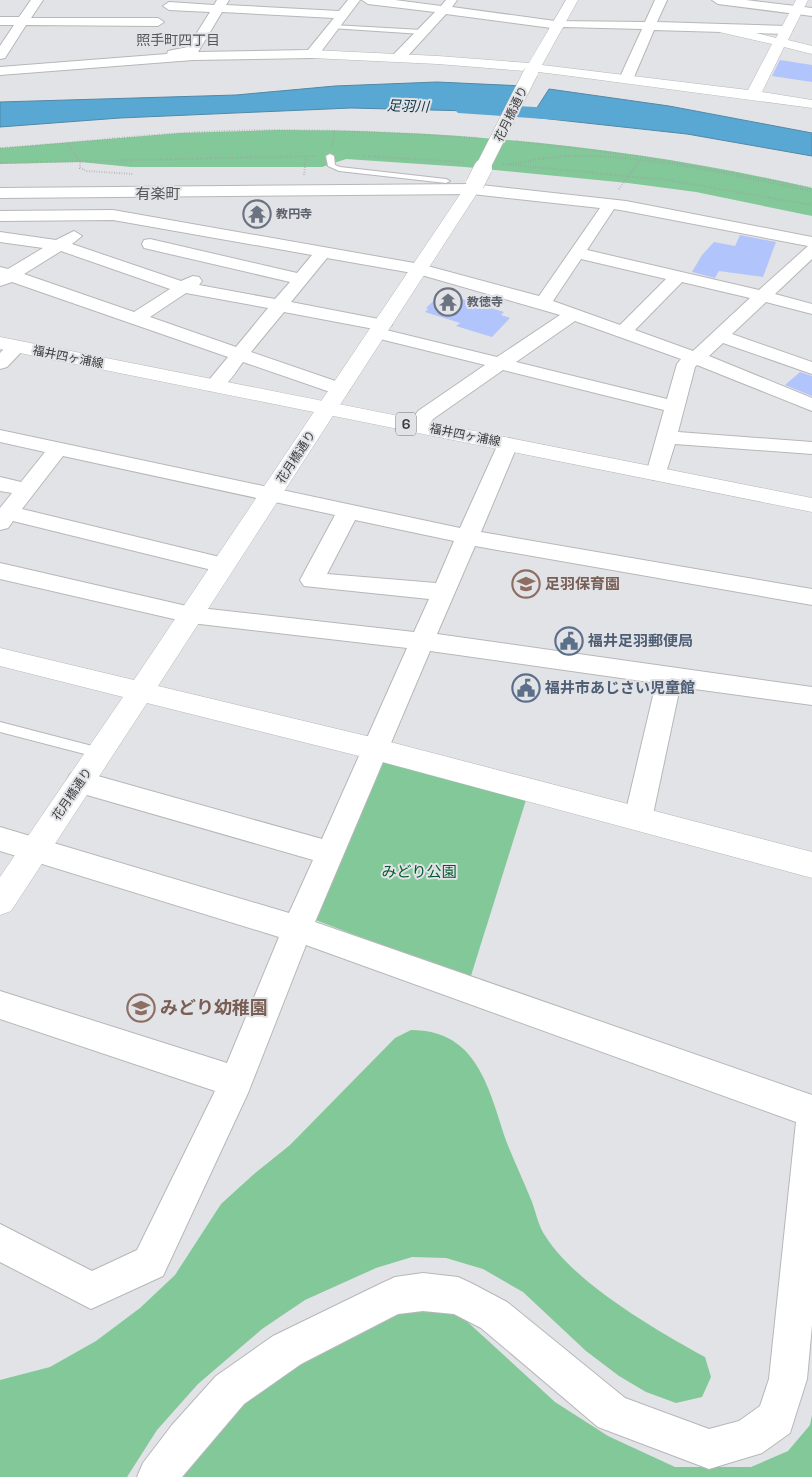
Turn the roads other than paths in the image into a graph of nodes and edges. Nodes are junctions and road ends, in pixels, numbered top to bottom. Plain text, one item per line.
1 (37, 0) edge
2 (354, 0) edge
3 (368, 0) edge
4 (453, 0) edge
5 (572, 0) edge
6 (661, 0) edge
7 (718, 0) edge
8 (171, 3) edge
9 (221, 4) edge
10 (800, 5) edge
11 (443, 10) junction
12 (812, 12) edge
13 (342, 15) junction
14 (0, 21) edge
15 (22, 21) junction
16 (158, 22) junction
17 (559, 24) junction
18 (332, 27) junction
19 (648, 27) junction
20 (724, 29) junction
21 (786, 30) junction
22 (422, 32) junction
23 (780, 42) junction
24 (141, 48) junction
25 (194, 50) junction
26 (812, 50) edge
27 (313, 53) junction
28 (0, 55) edge
29 (399, 57) junction
30 (0, 63) edge
31 (532, 70) junction
32 (0, 71) edge
33 (628, 77) junction
34 (753, 95) junction
35 (812, 104) edge
36 (330, 156) dead end
37 (446, 181) dead end
38 (474, 186) junction
39 (131, 191) junction
40 (0, 193) edge
41 (610, 204) junction
42 (113, 214) junction
43 (0, 216) edge
44 (168, 224) junction
45 (0, 237) edge
46 (812, 242) edge
47 (150, 244) junction
48 (58, 245) junction
49 (812, 250) edge
50 (322, 252) junction
51 (577, 254) junction
52 (222, 260) junction
53 (116, 264) junction
54 (420, 269) junction
55 (3, 276) edge
56 (678, 277) junction
57 (300, 278) junction
58 (182, 288) junction
59 (763, 296) junction
60 (543, 303) junction
61 (278, 306) junction
62 (812, 309) edge
63 (573, 314) junction
64 (135, 319) junction
65 (380, 329) junction
66 (623, 332) junction
67 (720, 336) junction
68 (8, 345) edge
69 (238, 355) junction
70 (696, 358) junction
71 (0, 363) edge
72 (500, 364) junction
73 (812, 368) edge
74 (214, 386) junction
75 (334, 398) junction
76 (812, 405) edge
77 (674, 408) junction
78 (418, 426) junction
79 (0, 436) edge
80 (667, 437) junction
81 (508, 444) junction
82 (812, 448) edge
83 (58, 449) junction
84 (657, 474) junction
85 (0, 484) edge
86 (26, 490) junction
87 (271, 496) junction
88 (812, 505) edge
89 (348, 512) junction
90 (4, 518) edge
91 (467, 537) junction
92 (224, 565) junction
93 (0, 572) edge
94 (442, 592) junction
95 (812, 596) edge
96 (191, 615) junction
97 (422, 640) junction
98 (0, 657) edge
99 (670, 676) junction
100 (140, 692) junction
101 (812, 696) edge
102 (0, 727) edge
103 (375, 749) junction
104 (100, 753) junction
105 (80, 782) junction
106 (638, 819) junction
107 (0, 838) edge
108 (35, 849) junction
109 (330, 853) junction
110 (812, 865) edge
111 (0, 902) edge
112 (297, 929) junction
113 (0, 1005) edge
114 (236, 1082) junction
115 (812, 1111) edge
116 (812, 1123) edge
117 (0, 1242) edge
118 (157, 1477) edge

1 - 15 street
2 - 13 street
3 - 11 street
4 - 11 street
5 - 17 street, 花月橋通り
6 - 19 street
7 - 10 street
8 - 9 street
8 - 16 street
9 - 13 street
9 - 25 street
10 - 12 street
10 - 21 street
11 - 17 street
11 - 22 street
13 - 18 street
14 - 15 street
15 - 16 street
15 - 28 street
16 - 24 street
17 - 19 street
17 - 31 street, 花月橋通り
18 - 22 lane
18 - 27 street
19 - 20 street
19 - 33 street
20 - 21 street
20 - 23 street
21 - 23 street
22 - 29 street
23 - 26 street
23 - 34 street
24 - 25 street
24 - 27 street
24 - 30 street
24 - 32 street
25 - 27 street
27 - 29 street
29 - 31 street
31 - 33 street
31 - 38 street, 花月橋通り, bridge
33 - 34 street
34 - 35 street
36 - 37 lane
38 - 39 street
38 - 41 street
38 - 54 street, 花月橋通り
39 - 40 street
39 - 42 street
41 - 46 street
41 - 51 street
42 - 43 street
42 - 44 street
42 - 48 street
44 - 47 street
44 - 50 street
45 - 48 street
47 - 52 street
47 - 53 street
48 - 53 street
48 - 55 street
49 - 59 street
50 - 54 street
50 - 57 street
51 - 56 street
51 - 60 street
52 - 57 street
52 - 58 street
53 - 58 street
54 - 60 street
54 - 65 street, 花月橋通り
55 - 64 street
56 - 59 street
56 - 66 street
57 - 61 street
58 - 61 street
58 - 64 street
59 - 62 street
59 - 67 street
60 - 63 street
61 - 65 street
61 - 69 street
63 - 66 street
63 - 72 street
64 - 69 street
65 - 72 street
65 - 75 street, 花月橋通り
66 - 70 street
67 - 70 street
67 - 73 street
68 - 71 street
68 - 74 street, 福井四ヶ浦線 / 6
69 - 74 street
69 - 75 street
70 - 76 street
70 - 77 street
72 - 77 street
72 - 78 street
74 - 75 street, 福井四ヶ浦線 / 6
75 - 78 street, 福井四ヶ浦線 / 6
75 - 87 street, 花月橋通り
77 - 80 street
78 - 81 street, 福井四ヶ浦線 / 6
79 - 83 street
80 - 82 street
80 - 84 street
81 - 84 street, 福井四ヶ浦線 / 6
81 - 91 street
83 - 86 street
83 - 87 street
84 - 88 street, 福井四ヶ浦線 / 6
85 - 86 street
86 - 90 street
87 - 89 street
87 - 92 street, 花月橋通り
89 - 91 street
89 - 94 street
90 - 92 street
91 - 94 street
91 - 95 street
92 - 96 street, 花月橋通り
93 - 96 street
94 - 97 street
96 - 97 street
96 - 100 street, 花月橋通り
97 - 99 street
97 - 103 street
98 - 100 street
99 - 101 street
99 - 106 street
100 - 103 street
100 - 104 street, 花月橋通り
102 - 104 lane
103 - 106 street
103 - 109 street
104 - 105 street, 花月橋通り
105 - 108 street, 花月橋通り
105 - 109 street
106 - 110 street
107 - 108 street
108 - 111 street, 花月橋通り
108 - 112 street
109 - 112 street
112 - 114 street
112 - 115 street
113 - 114 street
114 - 117 street
116 - 118 street

